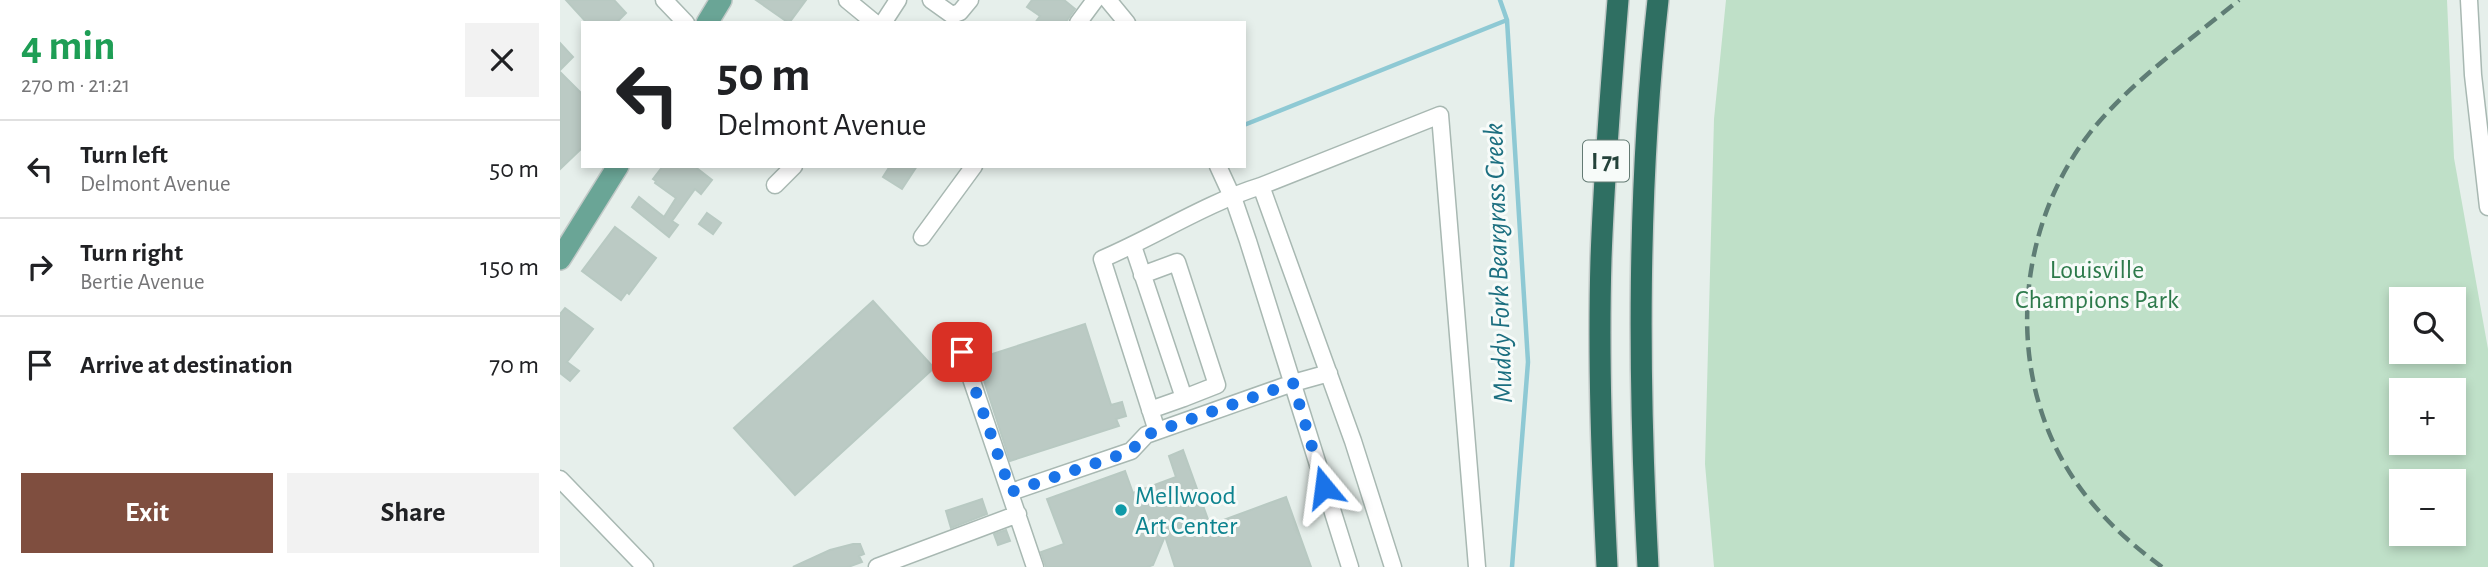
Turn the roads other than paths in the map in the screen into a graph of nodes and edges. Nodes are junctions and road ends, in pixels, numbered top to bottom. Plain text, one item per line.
1 (664, 0) edge
2 (721, 0) edge
3 (847, 0) edge
4 (898, 0) edge
5 (931, 0) edge
6 (970, 0) edge
7 (1095, 0) edge
8 (1108, 0) edge
9 (1618, 0) edge
10 (1658, 0) edge
11 (2469, 0) edge
12 (684, 21) edge
13 (708, 21) edge
14 (873, 21) edge
15 (884, 21) edge
16 (1079, 21) edge
17 (1126, 21) edge
18 (2485, 150) edge
19 (617, 168) edge
20 (792, 168) edge
21 (973, 168) edge
22 (1220, 168) edge
23 (775, 185) dead end
24 (1262, 186) junction
25 (1232, 195) junction
26 (2488, 207) edge
27 (922, 237) dead end
28 (1133, 246) junction
29 (562, 252) edge
30 (1142, 275) junction
31 (962, 352) dead end
32 (1329, 373) junction
33 (1293, 383) junction
34 (1184, 398) junction
35 (1150, 410) junction
36 (1157, 431) junction
37 (560, 479) edge
38 (1011, 492) junction
39 (1018, 514) junction
40 (645, 567) edge
41 (877, 567) edge
42 (1035, 567) edge
43 (1350, 567) edge
44 (1393, 567) edge
45 (1477, 567) edge
46 (1606, 567) edge
47 (1648, 567) edge

1 - 12 street
2 - 13 main road
3 - 14 street
4 - 15 street
5 - 6 street
7 - 16 street
8 - 17 street
9 - 46 highway, I 71
10 - 47 highway, I 71
11 - 18 street
18 - 26 street
19 - 29 main road
20 - 23 street
21 - 27 street
22 - 25 street
24 - 25 street
24 - 32 street
24 - 45 street
25 - 28 street
25 - 33 street
28 - 30 street
28 - 35 street
30 - 34 street
30 - 34 street
31 - 38 street
32 - 33 street
32 - 44 street
33 - 36 street
33 - 43 street
34 - 35 street
35 - 36 street
36 - 38 street
37 - 40 street
38 - 39 street
39 - 41 street
39 - 42 street

